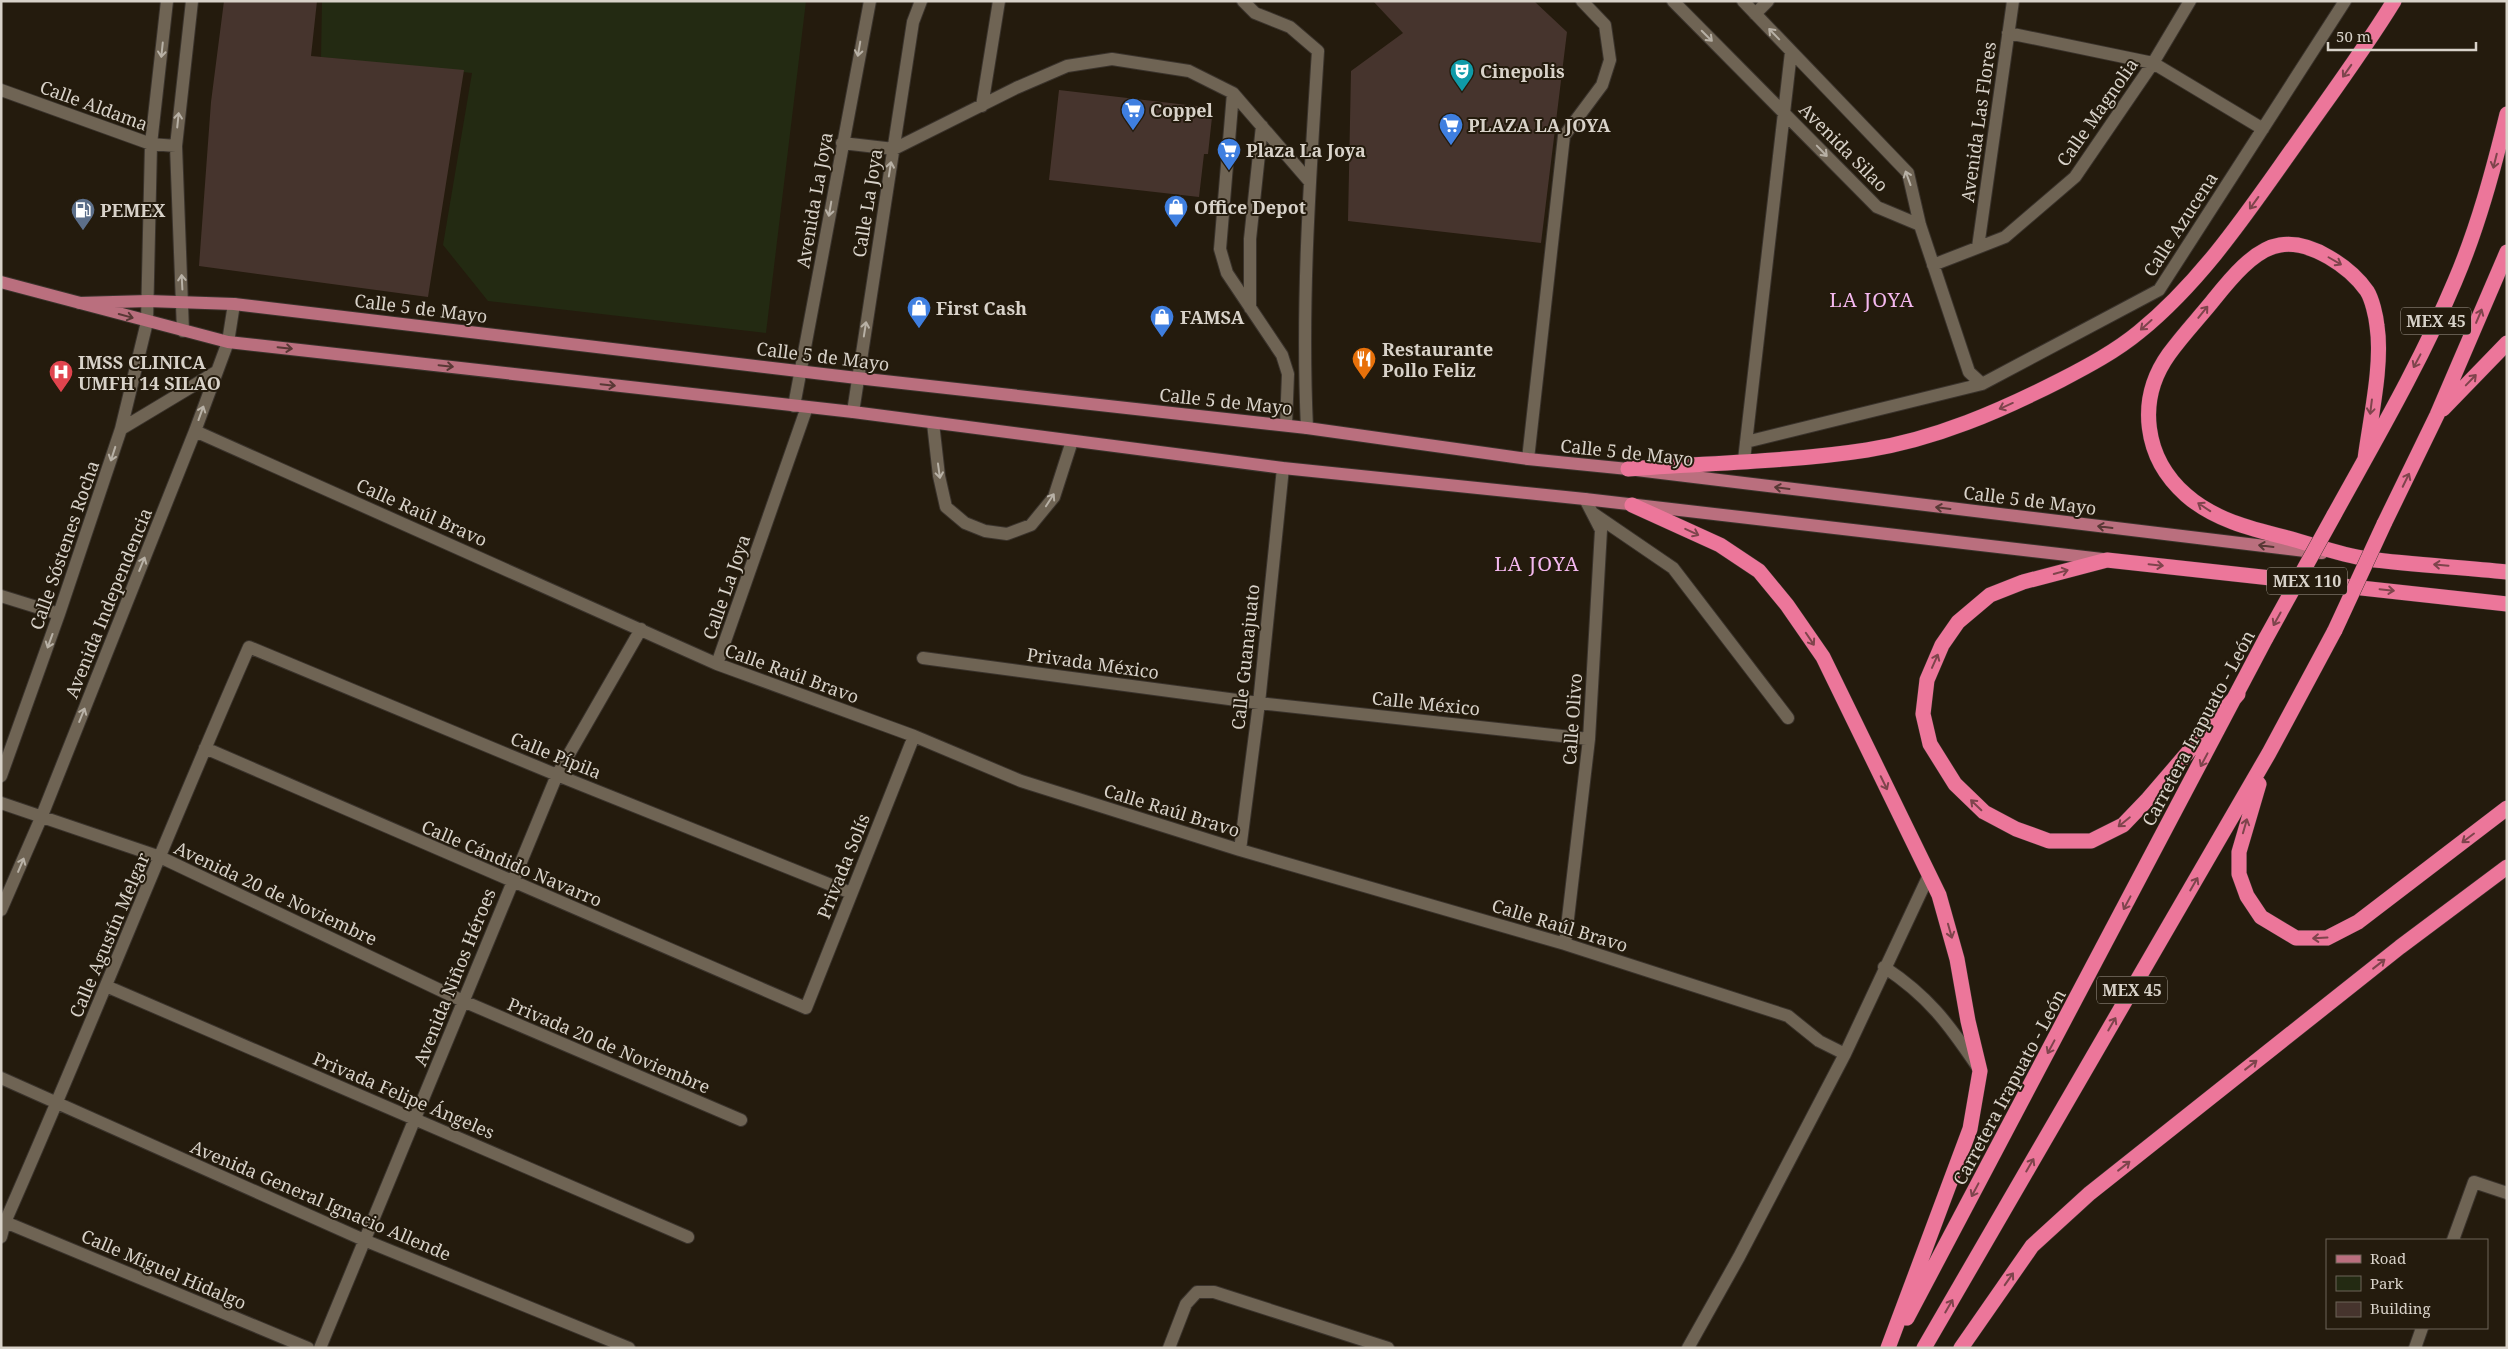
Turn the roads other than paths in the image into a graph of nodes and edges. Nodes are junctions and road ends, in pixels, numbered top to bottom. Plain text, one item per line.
1 (168, 1) edge
2 (192, 1) edge
3 (870, 1) edge
4 (921, 1) edge
5 (999, 1) edge
6 (1243, 1) edge
7 (1582, 1) edge
8 (1673, 1) edge
9 (1743, 1) edge
10 (1768, 1) edge
11 (2013, 1) edge
12 (2179, 1) edge
13 (2190, 1) edge
14 (2345, 1) edge
15 (2394, 1) edge
16 (1755, 14) junction
17 (2176, 23) junction
18 (2008, 33) junction
19 (1791, 52) junction
20 (2154, 63) junction
21 (1, 90) edge
22 (1233, 93) junction
23 (982, 106) junction
24 (1783, 110) junction
25 (2507, 114) edge
26 (1262, 126) junction
27 (2263, 130) junction
28 (842, 143) junction
29 (151, 144) junction
30 (176, 146) junction
31 (894, 149) junction
32 (1310, 182) junction
33 (1920, 225) junction
34 (1978, 247) junction
35 (2507, 252) edge
36 (1933, 265) junction
37 (1, 282) edge
38 (148, 301) junction
39 (182, 301) junction
40 (79, 303) junction
41 (234, 304) junction
42 (1250, 308) junction
43 (147, 322) junction
44 (183, 330) junction
45 (228, 342) junction
46 (2507, 343) edge
47 (800, 371) junction
48 (216, 372) junction
49 (858, 378) junction
50 (1982, 384) junction
51 (801, 406) junction
52 (853, 412) junction
53 (2437, 415) junction
54 (934, 423) junction
55 (1286, 425) junction
56 (121, 428) junction
57 (1307, 428) junction
58 (195, 431) junction
59 (1072, 441) junction
60 (1746, 442) junction
61 (1528, 459) junction
62 (2364, 459) junction
63 (1744, 460) junction
64 (1283, 468) junction
65 (1628, 469) junction
66 (1585, 499) junction
67 (1632, 505) junction
68 (1594, 514) junction
69 (2367, 558) junction
70 (2107, 560) junction
71 (2507, 566) edge
72 (2472, 568) junction
73 (2507, 572) edge
74 (1, 596) edge
75 (2472, 599) junction
76 (2507, 604) edge
77 (2507, 611) edge
78 (60, 614) junction
79 (641, 629) junction
80 (249, 647) joint
81 (923, 658) dead end
82 (717, 664) junction
83 (2238, 694) junction
84 (1259, 703) junction
85 (1788, 718) dead end
86 (914, 736) junction
87 (1589, 738) junction
88 (205, 748) junction
89 (2269, 753) junction
90 (557, 775) junction
91 (1, 776) edge
92 (1, 803) edge
93 (2507, 808) edge
94 (41, 818) junction
95 (1240, 850) junction
96 (160, 857) junction
97 (2507, 866) edge
98 (1929, 875) junction
99 (512, 882) junction
100 (851, 893) junction
101 (1, 910) edge
102 (1565, 944) junction
103 (1884, 967) junction
104 (106, 986) junction
105 (464, 1001) junction
106 (806, 1008) joint
107 (1845, 1054) junction
108 (1980, 1071) junction
109 (1, 1078) edge
110 (58, 1103) junction
111 (414, 1117) junction
112 (741, 1120) dead end
113 (2507, 1193) edge
114 (6, 1222) junction
115 (688, 1236) dead end
116 (1, 1237) edge
117 (2454, 1239) edge
118 (364, 1240) junction
119 (2422, 1329) edge
120 (308, 1348) edge
121 (320, 1348) edge
122 (629, 1348) edge
123 (1169, 1348) edge
124 (1388, 1348) edge
125 (1688, 1348) edge
126 (1890, 1348) edge
127 (1924, 1348) edge
128 (1961, 1348) edge
129 (2415, 1348) edge

1 -> 29 street, Calle Sóstenes Rocha
30 -> 2 street
3 -> 28 street, Avenida La Joya
4 - 31 street, Calle La Joya
5 - 23 street
6 - 32 street
7 - 61 street
8 -> 24 street, Avenida Silao
9 - 16 street, Avenida Silao
10 - 16 street
11 - 18 street, Avenida Las Flores
12 - 17 street
13 - 17 street, Calle Magnolia
14 - 27 street, Calle Azucena
15 -> 63 highway
19 -> 16 street, Avenida Silao
17 - 20 street, Calle Magnolia
18 - 20 street
18 - 34 street, Avenida Las Flores
19 - 24 street
33 -> 19 street, Avenida Silao
20 - 27 street
20 - 34 street, Calle Magnolia
21 - 29 street, Calle Aldama
22 - 23 street
22 - 26 street
22 - 42 street
23 - 31 street
24 -> 33 street, Avenida Silao
24 - 60 street
25 -> 62 highway, Carretera Irapuato - León / MEX 45
26 - 32 street
26 - 42 street
27 - 50 street, Calle Azucena
28 - 31 street
28 -> 47 street, Avenida La Joya
29 - 30 street, Calle Aldama
29 - 38 street, Calle Sóstenes Rocha
39 -> 30 street
49 -> 31 street, Calle La Joya
32 - 57 street
33 - 36 street
34 - 36 street, Calle Magnolia
53 -> 35 highway, MEX 45
36 - 50 street
37 - 40 main road, Calle 5 de Mayo
38 - 39 main road, Calle 5 de Mayo
38 - 40 main road, Calle 5 de Mayo
38 - 43 street, Calle Sóstenes Rocha
39 - 41 main road, Calle 5 de Mayo
39 - 44 street
40 -> 43 main road, Calle 5 de Mayo
41 - 45 street, Avenida Independencia
41 - 47 main road, Calle 5 de Mayo
42 - 55 street
43 - 44 main road, Calle 5 de Mayo
43 - 56 street, Calle Sóstenes Rocha
44 - 45 main road, Calle 5 de Mayo
45 - 48 street, Avenida Independencia
45 -> 51 main road, Calle 5 de Mayo
53 -> 46 highway
47 - 49 main road, Calle 5 de Mayo
47 - 51 street, Avenida La Joya
48 - 56 street
58 -> 48 street, Avenida Independencia
49 - 52 street, Calle La Joya
49 - 55 main road, Calle 5 de Mayo
50 - 60 street, Calle Azucena
51 - 52 main road, Calle 5 de Mayo
51 - 82 street, Calle La Joya
52 - 54 main road, Calle 5 de Mayo
89 -> 53 highway, MEX 45, bridge
54 - 59 main road, Calle 5 de Mayo
54 -> 59 street
55 - 57 main road, Calle 5 de Mayo
56 -> 78 street, Calle Sóstenes Rocha
57 - 61 main road, Calle 5 de Mayo
58 - 79 street, Calle Raúl Bravo
94 -> 58 street, Avenida Independencia
59 - 64 main road, Calle 5 de Mayo
60 - 63 street
61 - 65 main road, Calle 5 de Mayo
69 -> 62 highway
62 -> 83 highway, Carretera Irapuato - León / MEX 45, bridge
63 - 65 highway
64 - 66 main road, Calle 5 de Mayo
64 - 84 street, Calle Guanajuato
69 -> 65 main road, Calle 5 de Mayo
66 - 67 main road, Calle 5 de Mayo
66 - 68 street, Calle Olivo
67 - 70 main road, Calle 5 de Mayo
67 -> 98 highway
68 - 85 street
68 - 87 street, Calle Olivo
72 -> 69 highway, MEX 110
70 -> 75 highway, MEX 110
83 -> 70 highway
71 - 72 highway
72 - 73 highway, MEX 110
74 - 78 street
75 - 76 highway, MEX 110
75 - 77 highway
78 -> 91 street, Calle Sóstenes Rocha
79 - 82 street, Calle Raúl Bravo
79 - 90 street, Avenida Niños Héroes
80 - 88 street, Calle Agustín Melgar
80 - 90 street, Calle Pípila
81 - 84 street, Privada México
82 - 86 street, Calle Raúl Bravo
83 -> 126 highway, Carretera Irapuato - León / MEX 45
84 - 87 street, Calle México
84 - 95 street, Calle Guanajuato
86 - 95 street, Calle Raúl Bravo
86 - 100 street, Privada Solís
87 - 102 street, Calle Olivo
88 - 96 street, Calle Agustín Melgar
88 - 99 street, Calle Cándido Navarro
93 -> 89 highway
127 -> 89 highway, MEX 45
90 - 99 street, Avenida Niños Héroes
90 - 100 street, Calle Pípila
92 - 94 street
94 - 96 street, Avenida 20 de Noviembre
101 -> 94 street, Avenida Independencia
95 - 102 street, Calle Raúl Bravo
96 - 104 street, Calle Agustín Melgar
96 - 105 street, Avenida 20 de Noviembre
128 -> 97 highway
98 - 103 street
98 -> 108 highway
99 - 105 street, Avenida Niños Héroes
99 - 106 street, Calle Cándido Navarro
100 - 106 street, Privada Solís
102 - 107 street, Calle Raúl Bravo
103 - 107 street
103 - 108 street
104 - 110 street, Calle Agustín Melgar
104 - 111 street, Privada Felipe Ángeles
105 - 111 street, Avenida Niños Héroes
105 - 112 street, Privada 20 de Noviembre
107 - 125 street
108 - 126 highway
109 - 110 street, Avenida General Ignacio Allende
110 - 114 street, Calle Agustín Melgar
110 - 118 street, Avenida General Ignacio Allende
111 - 115 street, Privada Felipe Ángeles
111 - 118 street, Avenida Niños Héroes
113 - 117 street
114 - 116 street, Calle Agustín Melgar
114 - 120 street, Calle Miguel Hidalgo
118 - 121 street, Avenida Niños Héroes
118 - 122 street, Avenida General Ignacio Allende
119 - 129 street
123 - 124 street

